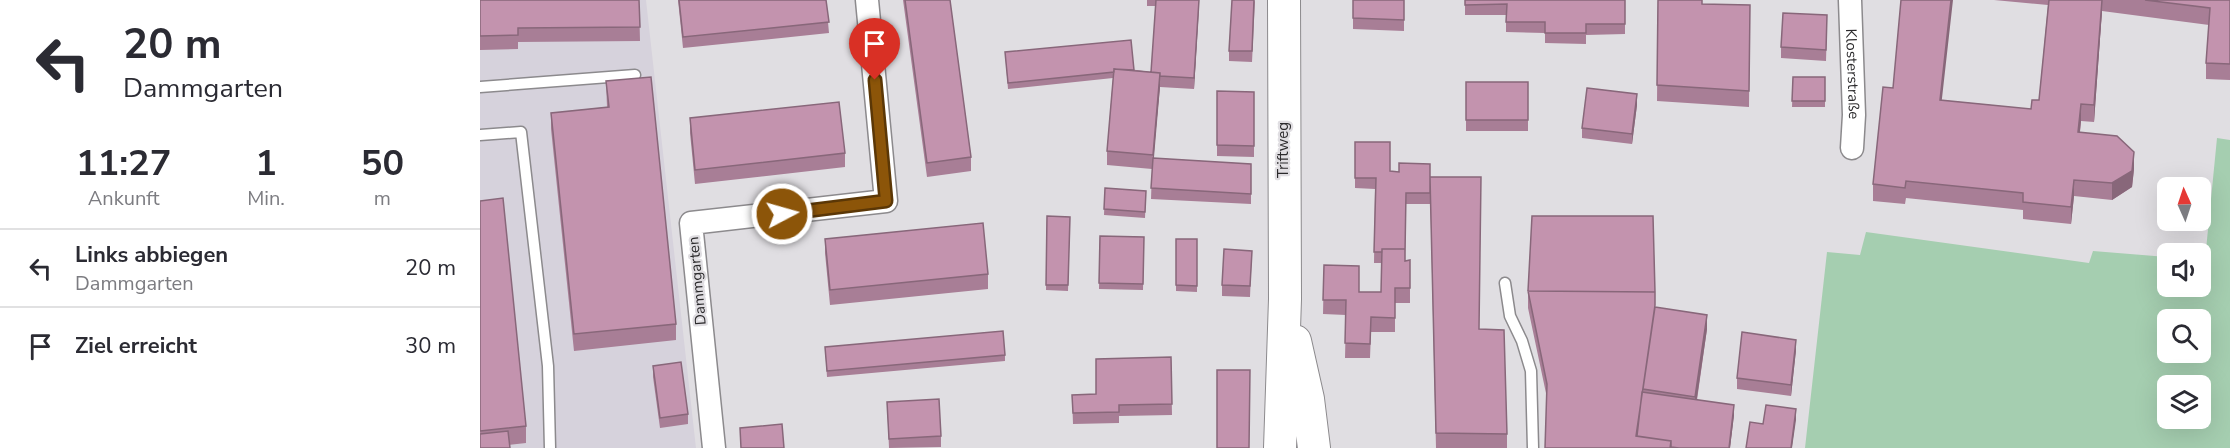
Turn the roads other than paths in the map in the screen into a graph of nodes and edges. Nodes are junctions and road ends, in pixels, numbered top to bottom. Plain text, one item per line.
1 (867, 0) edge
2 (1284, 0) edge
3 (1850, 0) edge
4 (634, 75) dead end
5 (480, 87) edge
6 (480, 135) edge
7 (1852, 148) dead end
8 (1505, 283) dead end
9 (1285, 299) junction
10 (550, 448) edge
11 (714, 448) edge
12 (1280, 448) edge
13 (1314, 448) edge
14 (1533, 448) edge

1 - 11 street, Dammgarten
2 - 9 main road, Triftweg
3 - 7 street, Klosterstraße
4 - 5 lane
6 - 10 lane
8 - 14 lane
9 - 12 main road, Triftweg
9 - 13 main road, Triftweg

